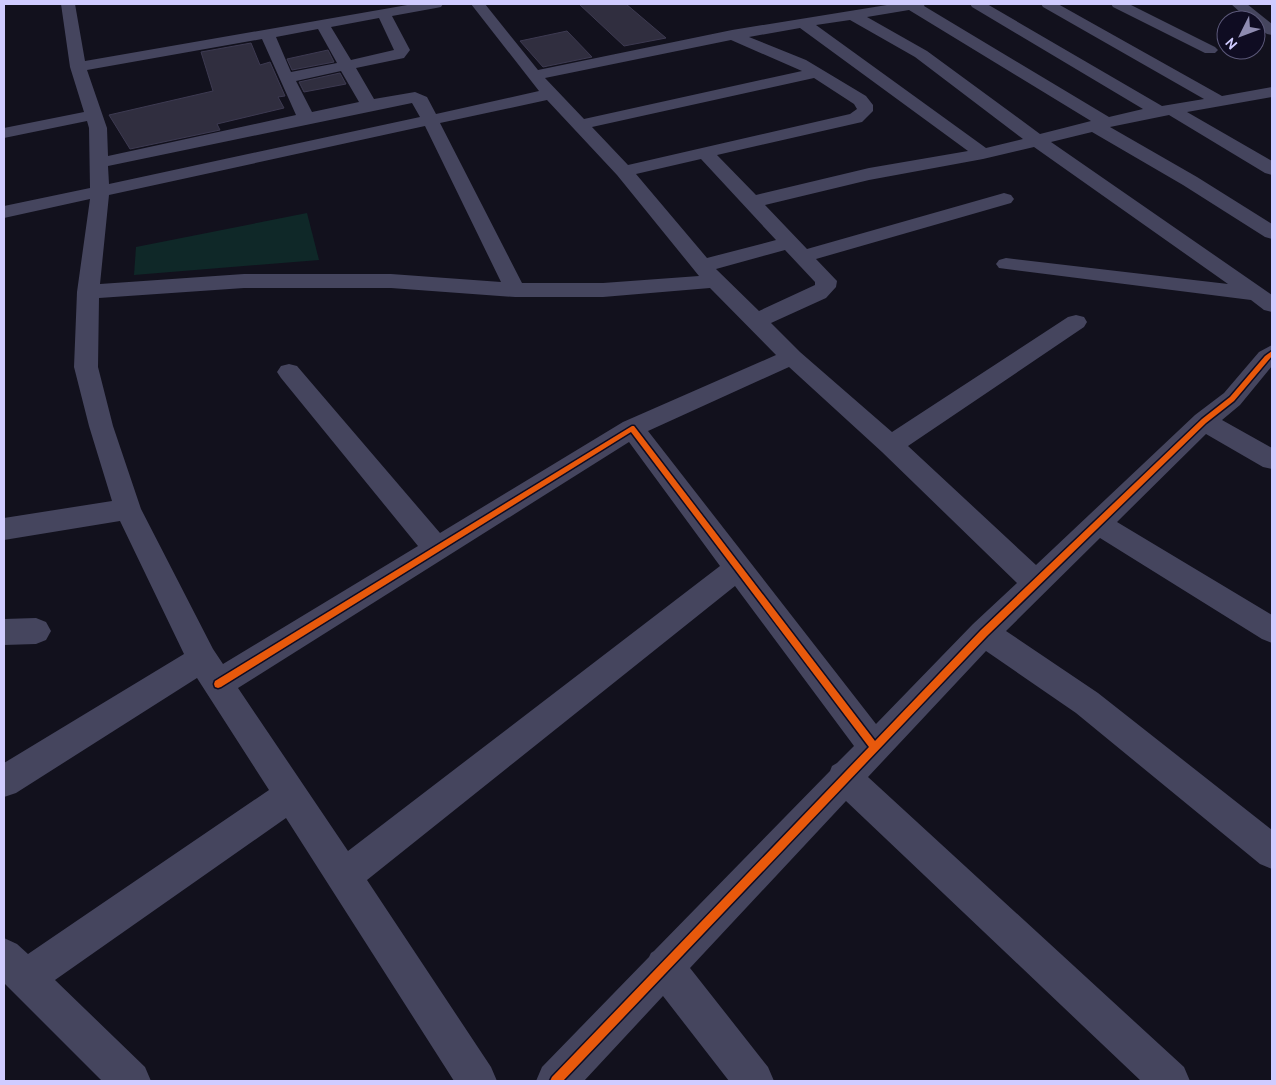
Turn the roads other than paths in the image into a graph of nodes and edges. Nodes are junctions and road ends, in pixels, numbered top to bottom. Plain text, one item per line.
1 (68, 4) edge
2 (362, 4) edge
3 (436, 4) edge
4 (478, 4) edge
5 (914, 4) edge
6 (977, 4) edge
7 (1048, 4) edge
8 (1118, 4) edge
9 (1242, 4) edge
10 (384, 14) junction
11 (853, 15) junction
12 (803, 23) junction
13 (322, 24) junction
14 (214, 28) dead end
15 (1272, 31) edge
16 (267, 34) junction
17 (732, 35) junction
18 (1210, 50) dead end
19 (80, 56) junction
20 (347, 66) junction
21 (816, 74) junction
22 (534, 76) junction
23 (286, 78) junction
24 (1272, 92) edge
25 (550, 94) junction
26 (1218, 100) junction
27 (369, 105) junction
28 (1165, 110) junction
29 (94, 115) junction
30 (307, 120) junction
31 (430, 120) junction
32 (580, 125) junction
33 (1100, 125) junction
34 (4, 133) edge
35 (1036, 140) junction
36 (706, 154) junction
37 (983, 154) junction
38 (99, 163) junction
39 (1272, 169) edge
40 (624, 172) junction
41 (100, 192) junction
42 (1004, 199) dead end
43 (752, 202) junction
44 (4, 212) edge
45 (1272, 232) edge
46 (796, 249) junction
47 (1006, 264) dead end
48 (708, 274) junction
49 (516, 290) junction
50 (88, 292) junction
51 (1264, 300) edge
52 (756, 321) junction
53 (1076, 322) dead end
54 (1272, 353) edge
55 (792, 357) junction
56 (289, 372) dead end
57 (1204, 421) junction
58 (632, 428) junction
59 (891, 445) junction
60 (1272, 460) edge
61 (128, 509) junction
62 (1097, 523) junction
63 (4, 529) edge
64 (437, 548) junction
65 (738, 568) junction
66 (1036, 583) junction
67 (1272, 630) edge
68 (36, 631) dead end
69 (4, 632) edge
70 (984, 633) junction
71 (210, 672) junction
72 (874, 747) junction
73 (844, 777) junction
74 (4, 781) edge
75 (291, 795) junction
76 (1272, 852) edge
77 (343, 877) junction
78 (664, 966) junction
79 (15, 967) edge
80 (131, 1081) edge
81 (477, 1081) edge
82 (556, 1081) edge
83 (754, 1081) edge
84 (1170, 1081) edge

1 - 19 street
2 - 14 street
3 - 10 street
4 - 22 street
5 - 11 street
5 - 33 street
6 - 28 street
7 - 26 street
8 - 18 street
9 - 15 street
10 - 13 street
10 - 20 street
11 - 12 street
11 - 35 street
12 - 17 street
12 - 37 street
13 - 16 street
13 - 20 street
16 - 19 street
16 - 23 street
17 - 21 street
17 - 22 street
19 - 29 street
20 - 23 street
20 - 27 street
21 - 32 street
21 - 36 street
22 - 25 street
23 - 30 street
24 - 26 street
25 - 31 street
25 - 32 street
26 - 28 street
27 - 30 street
27 - 31 street
28 - 33 street
28 - 39 street
29 - 34 street
29 - 38 street
30 - 38 street
31 - 41 street
31 - 49 street
32 - 40 street
33 - 35 street
33 - 45 street
35 - 37 street
35 - 51 street
36 - 40 street
36 - 43 street
37 - 43 street
38 - 41 street
40 - 48 street
41 - 44 street
41 - 50 street
42 - 46 street
43 - 46 street
46 - 48 street
46 - 52 street
47 - 51 street
48 - 49 street
48 - 52 street
49 - 50 street
50 - 61 street
52 - 55 street
53 - 59 street
54 - 57 street
55 - 58 street
55 - 59 street
56 - 64 street
57 - 60 street
57 - 62 street
58 - 64 street
58 - 65 street
59 - 66 street
61 - 63 street
61 - 71 street
62 - 66 street
62 - 67 street
64 - 71 street
65 - 72 street
65 - 77 street
66 - 70 street
68 - 69 street
70 - 72 street
70 - 76 street
71 - 74 street
71 - 75 street
72 - 73 street
73 - 78 street
73 - 84 street
75 - 77 street
75 - 79 street
77 - 81 street
78 - 82 street
78 - 83 street
79 - 80 street

